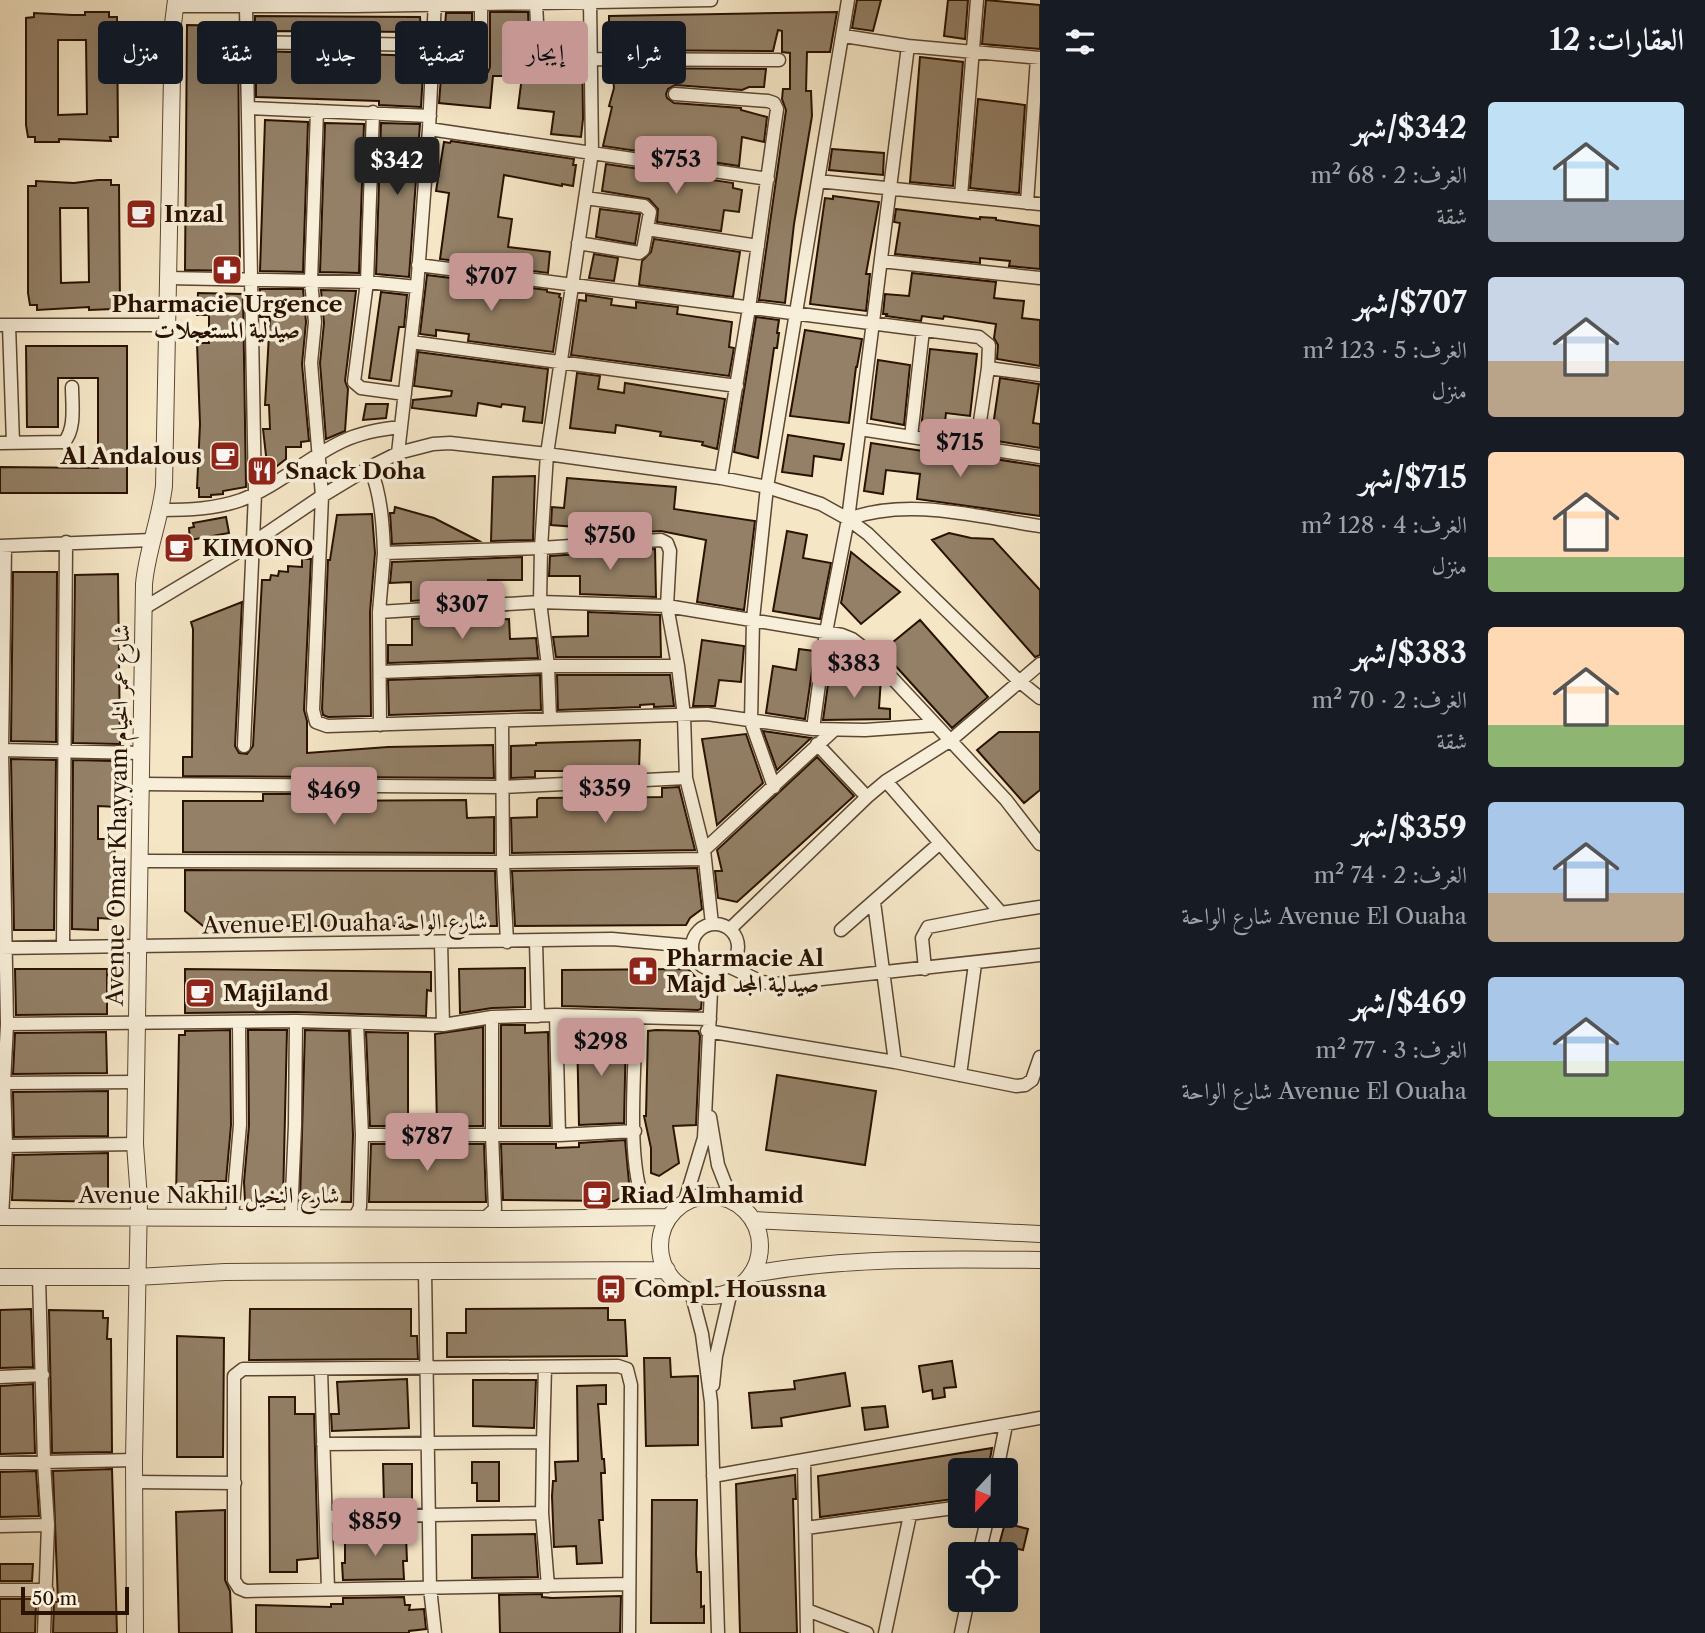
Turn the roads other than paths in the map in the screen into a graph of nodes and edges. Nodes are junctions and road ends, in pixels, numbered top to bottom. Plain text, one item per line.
1 (710, 0) edge
2 (848, 0) edge
3 (977, 0) edge
4 (590, 1) edge
5 (435, 2) edge
6 (176, 3) edge
7 (354, 3) edge
8 (536, 3) junction
9 (481, 4) junction
10 (246, 7) junction
11 (246, 21) edge
12 (434, 21) edge
13 (481, 21) edge
14 (537, 21) edge
15 (844, 36) junction
16 (277, 42) edge
17 (395, 44) edge
18 (908, 46) junction
19 (972, 52) junction
20 (1039, 58) edge
21 (592, 59) junction
22 (779, 60) dead end
23 (248, 84) edge
24 (431, 84) edge
25 (675, 94) dead end
26 (249, 108) junction
27 (317, 111) junction
28 (373, 112) junction
29 (429, 122) junction
30 (592, 152) junction
31 (768, 179) junction
32 (818, 181) junction
33 (890, 188) junction
34 (961, 196) junction
35 (585, 198) junction
36 (1033, 203) edge
37 (647, 229) junction
38 (578, 243) junction
39 (758, 246) junction
40 (881, 261) junction
41 (418, 265) junction
42 (168, 278) junction
43 (1040, 278) edge
44 (252, 280) junction
45 (311, 281) junction
46 (367, 282) junction
47 (571, 285) junction
48 (417, 287) junction
49 (749, 308) junction
50 (795, 313) junction
51 (873, 324) junction
52 (5, 325) edge
53 (167, 325) junction
54 (923, 330) junction
55 (411, 342) junction
56 (560, 362) junction
57 (988, 368) junction
58 (1040, 376) edge
59 (737, 386) junction
60 (72, 387) dead end
61 (405, 394) junction
62 (401, 427) junction
63 (860, 429) junction
64 (911, 437) junction
65 (6, 443) edge
66 (976, 448) junction
67 (398, 453) junction
68 (319, 454) junction
69 (547, 454) junction
70 (1040, 457) edge
71 (370, 467) junction
72 (721, 478) junction
73 (767, 487) junction
74 (255, 494) junction
75 (322, 496) junction
76 (161, 510) junction
77 (848, 519) junction
78 (1040, 526) edge
79 (152, 540) junction
80 (66, 542) junction
81 (251, 544) junction
82 (2, 546) edge
83 (541, 548) junction
84 (384, 553) junction
85 (540, 602) junction
86 (667, 606) junction
87 (144, 608) junction
88 (379, 612) junction
89 (753, 619) junction
90 (826, 632) junction
91 (1040, 664) edge
92 (548, 666) junction
93 (678, 666) junction
94 (380, 672) junction
95 (1019, 681) junction
96 (1040, 698) edge
97 (684, 716) junction
98 (550, 719) junction
99 (502, 721) junction
100 (751, 722) junction
101 (380, 725) junction
102 (936, 725) junction
103 (813, 729) junction
104 (834, 730) junction
105 (951, 740) junction
106 (817, 744) junction
107 (244, 746) dead end
108 (1, 750) edge
109 (63, 751) junction
110 (141, 753) junction
111 (687, 778) junction
112 (886, 781) junction
113 (142, 783) junction
114 (501, 787) junction
115 (774, 787) junction
116 (867, 797) junction
117 (940, 843) junction
118 (1040, 844) edge
119 (705, 855) junction
120 (140, 861) junction
121 (503, 862) junction
122 (874, 902) junction
123 (1040, 907) edge
124 (1001, 913) junction
125 (712, 924) junction
126 (730, 929) junction
127 (841, 930) dead end
128 (536, 941) junction
129 (441, 942) junction
130 (507, 942) junction
131 (691, 946) junction
132 (63, 947) junction
133 (139, 947) junction
134 (2, 948) edge
135 (1040, 956) edge
136 (975, 964) junction
137 (728, 966) junction
138 (926, 969) junction
139 (712, 970) junction
140 (883, 973) junction
141 (556, 1015) junction
142 (538, 1016) junction
143 (492, 1017) junction
144 (636, 1017) junction
145 (136, 1021) junction
146 (296, 1021) junction
147 (239, 1023) junction
148 (356, 1023) junction
149 (7, 1024) junction
150 (443, 1025) junction
151 (709, 1025) junction
152 (1040, 1057) edge
153 (895, 1062) junction
154 (960, 1075) junction
155 (136, 1082) junction
156 (4, 1083) junction
157 (707, 1091) junction
158 (635, 1131) junction
159 (492, 1133) junction
160 (362, 1135) junction
161 (559, 1135) junction
162 (135, 1144) junction
163 (5, 1146) junction
164 (642, 1198) dead end
165 (732, 1201) junction
166 (684, 1204) junction
167 (1, 1217) edge
168 (138, 1217) junction
169 (232, 1217) junction
170 (291, 1217) junction
171 (355, 1217) junction
172 (669, 1217) junction
173 (484, 1219) junction
174 (753, 1220) junction
175 (1040, 1234) edge
176 (1040, 1260) edge
177 (667, 1270) junction
178 (425, 1271) junction
179 (752, 1274) junction
180 (0, 1276) edge
181 (39, 1277) junction
182 (137, 1277) junction
183 (731, 1291) junction
184 (691, 1292) junction
185 (426, 1366) junction
186 (545, 1367) junction
187 (321, 1370) junction
188 (43, 1375) junction
189 (0, 1377) edge
190 (710, 1402) junction
191 (1040, 1418) edge
192 (1006, 1425) junction
193 (543, 1442) junction
194 (427, 1443) junction
195 (323, 1444) junction
196 (999, 1458) edge
197 (134, 1460) junction
198 (804, 1460) junction
199 (0, 1463) edge
200 (44, 1463) junction
201 (713, 1476) junction
202 (134, 1482) junction
203 (235, 1483) junction
204 (948, 1509) edge
205 (542, 1513) junction
206 (429, 1514) junction
207 (910, 1515) junction
208 (327, 1517) junction
209 (48, 1525) junction
210 (0, 1526) edge
211 (806, 1528) junction
212 (629, 1584) junction
213 (548, 1586) junction
214 (430, 1588) junction
215 (328, 1589) junction
216 (0, 1590) edge
217 (47, 1590) junction
218 (807, 1610) junction
219 (965, 1612) edge
220 (44, 1633) edge
221 (135, 1633) edge
222 (435, 1633) edge
223 (629, 1633) edge
224 (718, 1633) edge
225 (807, 1633) edge
226 (867, 1633) edge
227 (885, 1633) edge
228 (961, 1633) edge

1 - 4 street
2 - 15 street
3 - 19 street
4 - 8 street
4 - 21 street
5 - 7 street
5 - 9 street
5 - 12 street
6 - 10 street
6 - 42 street, Avenue Omar Khayyam شارع عمر الخيام
7 - 10 street
8 - 9 street
8 - 14 street
9 - 13 street
10 - 11 street
15 - 18 street
15 - 32 street
16 - 17 street
18 - 19 street
18 - 33 street
19 - 20 street
19 - 34 street
20 - 36 street
21 - 22 street
21 - 30 street
23 - 26 street
24 - 29 street
25 - 31 street
26 - 27 street
26 - 44 street
27 - 28 street
27 - 45 street
28 - 29 street
28 - 46 street
29 - 30 street
29 - 41 street
30 - 31 street
30 - 35 street
31 - 39 street
32 - 33 street
32 - 50 street
33 - 34 street
33 - 40 street
34 - 36 street
35 - 37 street
35 - 38 street
37 - 38 street
37 - 39 street
38 - 47 street
39 - 49 street
40 - 43 street
40 - 51 street
41 - 47 street
41 - 48 street
42 - 44 street
42 - 53 street, Avenue Omar Khayyam شارع عمر الخيام
44 - 45 street
44 - 74 street
45 - 46 street
45 - 68 street
46 - 48 street
46 - 61 street
47 - 49 street
47 - 56 street
48 - 55 street
49 - 50 street
49 - 59 street
50 - 51 street
50 - 73 street
51 - 54 street
51 - 63 street
52 - 53 street
52 - 65 street
53 - 76 street, Avenue Omar Khayyam شارع عمر الخيام
54 - 57 street
54 - 64 street
55 - 56 street
55 - 61 street
56 - 59 street
56 - 69 street
57 - 58 street
57 - 66 street
59 - 72 street
60 - 65 street
61 - 62 street
62 - 67 street
62 - 68 street
63 - 64 street
63 - 77 street
64 - 66 street
66 - 70 street
67 - 69 street
67 - 71 street
68 - 74 street
68 - 75 street
69 - 72 street
69 - 83 street
71 - 75 street
71 - 84 street
72 - 73 street
73 - 77 street
73 - 89 street
74 - 76 street
74 - 81 street
75 - 81 street
75 - 101 street
76 - 79 street, Avenue Omar Khayyam شارع عمر الخيام
77 - 78 street
77 - 90 street
77 - 95 street
79 - 80 street
79 - 87 street, Avenue Omar Khayyam شارع عمر الخيام
80 - 82 street
80 - 109 street
81 - 87 street
81 - 107 street
82 - 108 street
83 - 84 street
83 - 85 street
83 - 86 street
84 - 88 street
85 - 86 street
85 - 88 street
85 - 92 street
86 - 89 street
86 - 93 street
87 - 110 street, Avenue Omar Khayyam شارع عمر الخيام
88 - 94 street
89 - 90 street
89 - 100 street
90 - 102 street
90 - 103 street
91 - 95 street
92 - 93 street
92 - 94 street
92 - 98 street
93 - 97 street
94 - 101 street
95 - 96 street
95 - 105 street
97 - 98 street
97 - 100 street
97 - 111 street
98 - 99 street
99 - 101 street
99 - 114 street
100 - 103 street
100 - 115 street
102 - 104 street
102 - 105 street
103 - 104 street
104 - 106 street
105 - 112 street
105 - 118 street
106 - 115 street
106 - 116 street
108 - 109 street
108 - 134 street
109 - 110 street
109 - 132 street
110 - 113 street, Avenue Omar Khayyam شارع عمر الخيام
111 - 114 street
111 - 119 street
112 - 116 street
112 - 117 street
113 - 114 street
113 - 120 street, Avenue Omar Khayyam شارع عمر الخيام
114 - 121 street
115 - 119 street
116 - 126 street
117 - 122 street
117 - 124 street
119 - 121 street
119 - 125 street
120 - 121 street
120 - 133 street, Avenue Omar Khayyam شارع عمر الخيام
121 - 130 street
122 - 127 street
122 - 140 street
123 - 124 street
124 - 138 street
125 - 126 street
125 - 131 street
126 - 137 street
128 - 130 street, Avenue El Ouaha شارع الواحة
128 - 131 street, Avenue El Ouaha شارع الواحة
128 - 142 street
129 - 130 street, Avenue El Ouaha شارع الواحة
129 - 133 street, Avenue El Ouaha شارع الواحة
129 - 150 street
131 - 139 street
132 - 133 street, Avenue El Ouaha شارع الواحة
132 - 134 street, Avenue El Ouaha شارع الواحة
133 - 145 street, Avenue Omar Khayyam شارع عمر الخيام
134 - 149 street
135 - 136 street
136 - 138 street
136 - 154 street
137 - 139 street
137 - 140 street
138 - 140 street
139 - 151 street
140 - 153 street
141 - 142 street
141 - 144 street
141 - 161 street
142 - 143 street
143 - 150 street
143 - 159 street
144 - 151 street
144 - 158 street
145 - 147 street
145 - 149 street
145 - 155 street, Avenue Omar Khayyam شارع عمر الخيام
146 - 147 street
146 - 148 street
146 - 170 street
147 - 169 street
148 - 150 street
148 - 160 street
149 - 156 street
151 - 153 street
151 - 157 street
152 - 154 street
153 - 154 street
155 - 156 street
155 - 162 street, Avenue Omar Khayyam شارع عمر الخيام
156 - 163 street
157 - 165 street
157 - 166 street
158 - 161 street
158 - 164 street
159 - 160 street
159 - 161 street
159 - 173 street
160 - 171 street
162 - 163 street
162 - 168 street, Avenue Omar Khayyam شارع عمر الخيام
163 - 167 street
165 - 166 street
165 - 174 street
166 - 172 street
167 - 168 street, Avenue Nakhil شارع النخيل
168 - 169 street, Avenue Nakhil شارع النخيل
168 - 182 street, Avenue Omar Khayyam شارع عمر الخيام
169 - 170 street, Avenue Nakhil شارع النخيل
170 - 171 street, Avenue Nakhil شارع النخيل
171 - 173 street, Avenue Nakhil شارع النخيل
172 - 173 street, Avenue Nakhil شارع النخيل
172 - 177 street
174 - 175 street
174 - 179 street
176 - 179 street
177 - 178 street
177 - 184 street
178 - 182 street
178 - 185 street
179 - 183 street
180 - 181 street
181 - 182 street
181 - 188 street
182 - 197 street, Avenue Omar Khayyam شارع عمر الخيام
183 - 184 street
183 - 190 street
184 - 190 street
185 - 186 street
185 - 187 street
185 - 194 street
186 - 193 street
186 - 212 street
187 - 195 street
187 - 203 street
188 - 189 street
188 - 200 street
190 - 201 street
191 - 192 street
192 - 196 street
192 - 198 street
193 - 194 street
193 - 205 street
194 - 195 street
194 - 206 street
195 - 208 street
197 - 200 street
197 - 202 street, Avenue Omar Khayyam شارع عمر الخيام
198 - 201 street
198 - 211 street
199 - 200 street
200 - 209 street
201 - 224 street
202 - 203 street
202 - 221 street, Avenue Omar Khayyam شارع عمر الخيام
203 - 215 street
204 - 207 street
205 - 206 street
205 - 213 street
206 - 208 street
206 - 214 street
207 - 211 street
207 - 227 street
208 - 215 street
209 - 210 street
209 - 217 street
211 - 218 street
212 - 213 street
212 - 223 street
213 - 214 street
214 - 215 street
214 - 222 street
216 - 217 street
217 - 220 street
218 - 225 street
218 - 226 street
219 - 228 street

